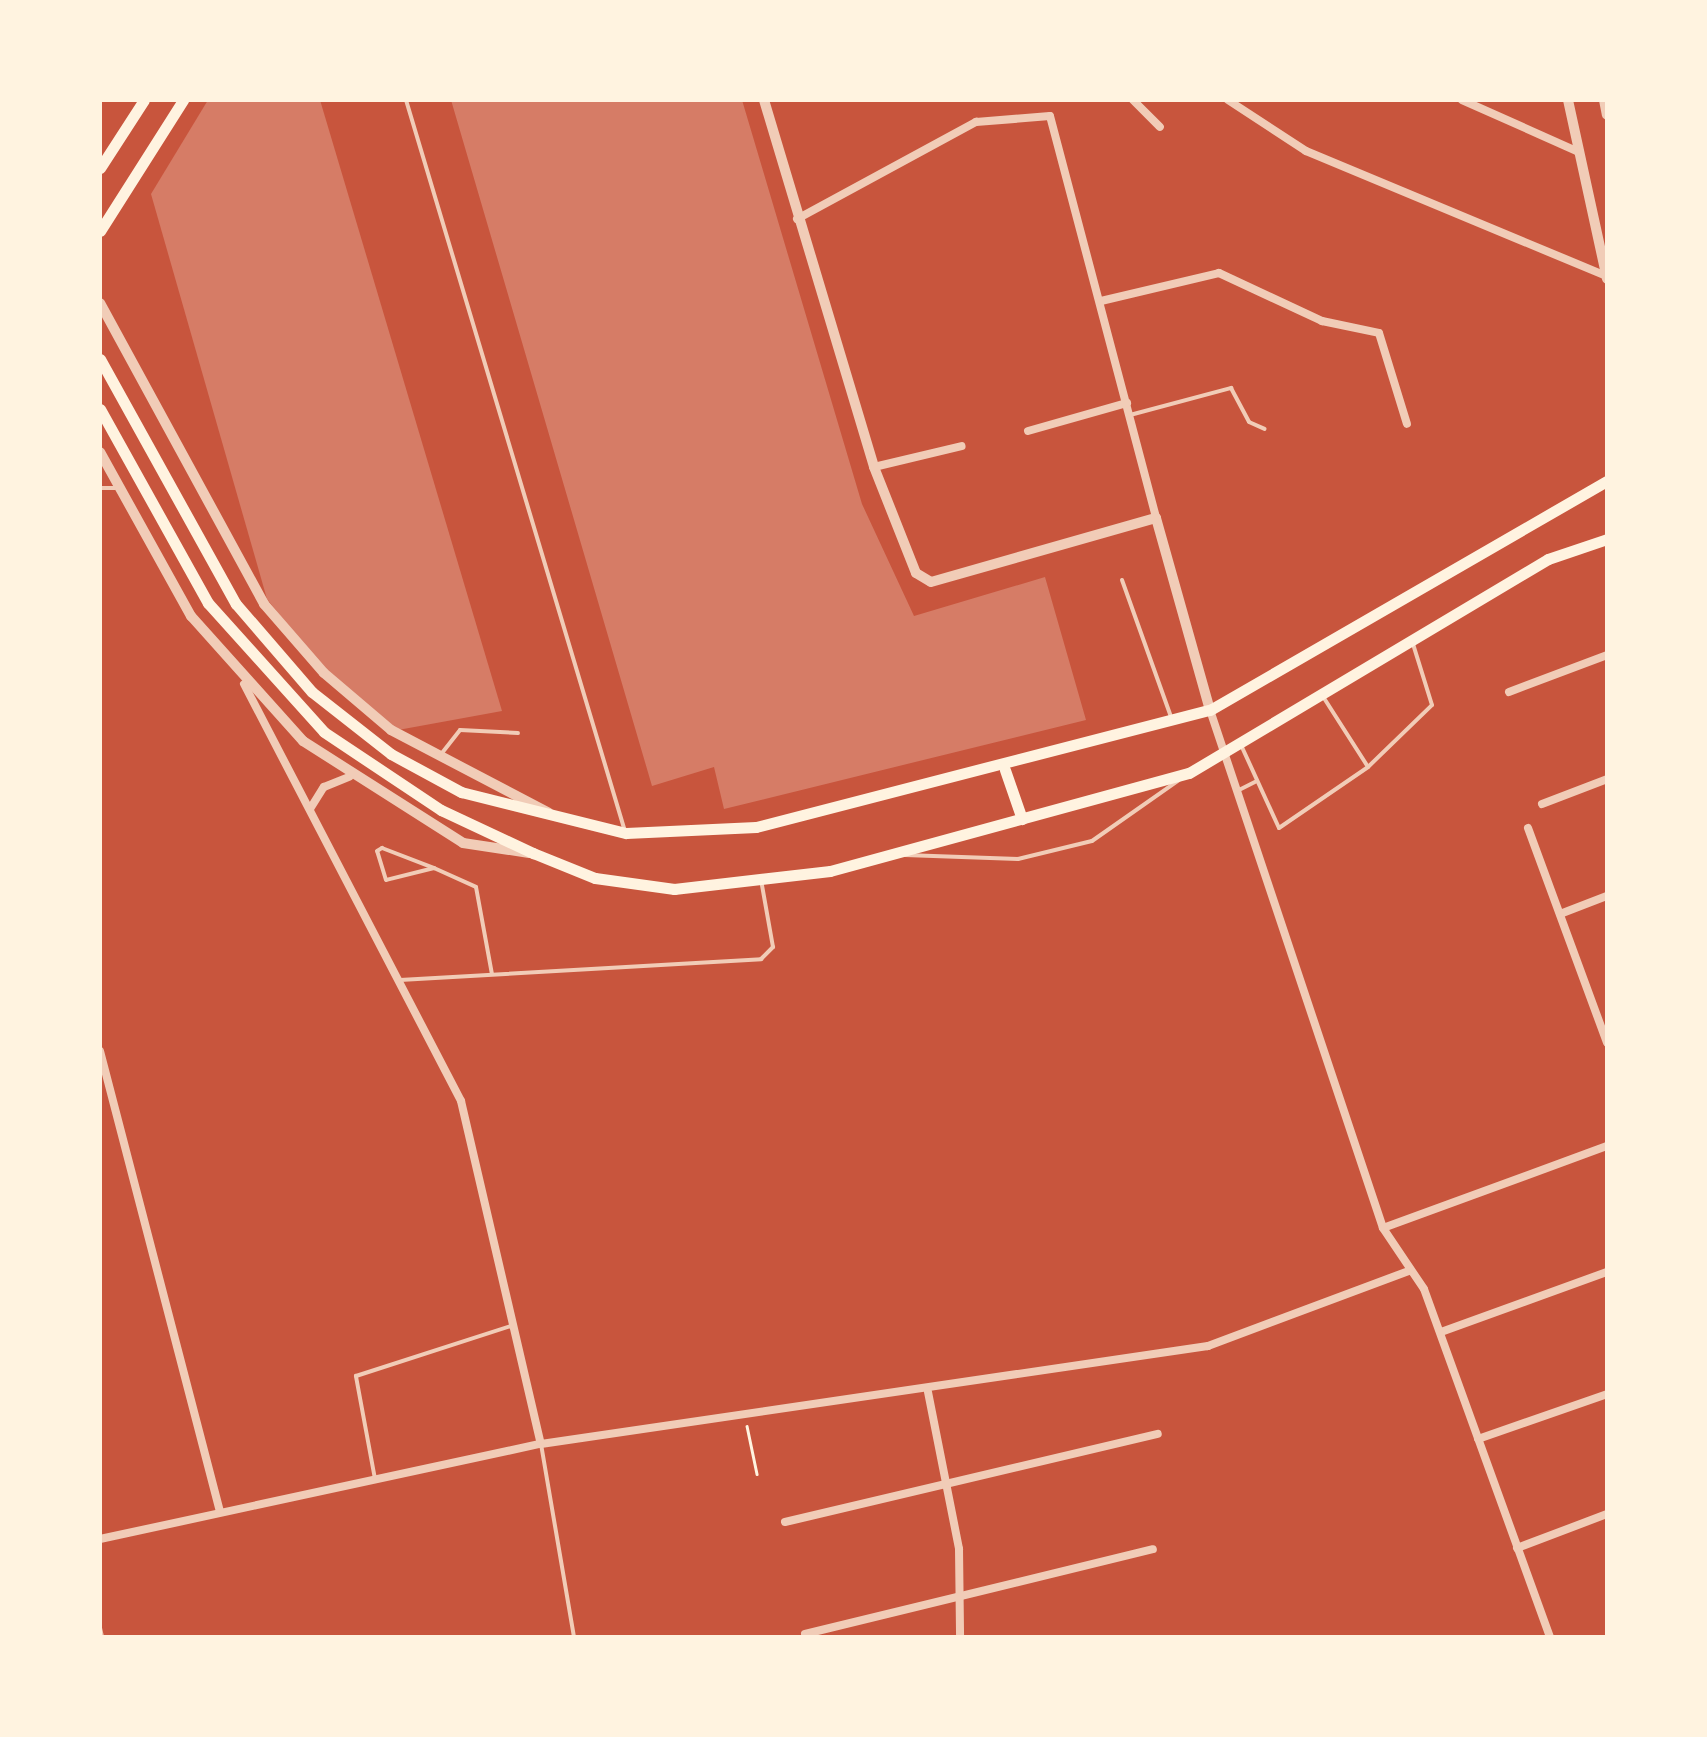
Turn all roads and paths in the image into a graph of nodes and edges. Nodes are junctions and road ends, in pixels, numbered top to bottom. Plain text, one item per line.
1 (144, 100) edge
2 (183, 100) edge
3 (406, 100) edge
4 (764, 100) edge
5 (1134, 100) edge
6 (1228, 100) edge
7 (1245, 100) edge
8 (1462, 100) edge
9 (1568, 100) edge
10 (1604, 100) edge
11 (1240, 110) junction
12 (1607, 114) edge
13 (1160, 127) dead end
14 (1579, 152) junction
15 (100, 168) edge
16 (797, 219) junction
17 (100, 230) edge
18 (1607, 277) edge
19 (1101, 301) junction
20 (100, 302) edge
21 (100, 359) edge
22 (1127, 403) junction
23 (100, 408) edge
24 (1130, 416) junction
25 (1407, 424) dead end
26 (1265, 429) dead end
27 (1028, 431) dead end
28 (962, 446) dead end
29 (100, 452) edge
30 (874, 467) junction
31 (1607, 481) edge
32 (100, 488) edge
33 (118, 488) junction
34 (1156, 518) junction
35 (1607, 539) edge
36 (1122, 580) dead end
37 (1412, 641) junction
38 (1607, 655) edge
39 (244, 684) junction
40 (1508, 692) dead end
41 (1322, 695) junction
42 (1210, 710) junction
43 (1173, 721) junction
44 (518, 733) dead end
45 (1242, 744) junction
46 (1225, 754) junction
47 (440, 757) junction
48 (1368, 767) junction
49 (1006, 770) junction
50 (1189, 773) junction
51 (349, 777) junction
52 (1607, 779) edge
53 (1257, 781) junction
54 (1237, 791) junction
55 (1542, 804) dead end
56 (310, 809) junction
57 (1022, 819) junction
58 (557, 820) junction
59 (1528, 828) dead end
60 (626, 833) junction
61 (533, 853) junction
62 (896, 855) junction
63 (434, 868) junction
64 (762, 886) junction
65 (1607, 896) edge
66 (1560, 914) junction
67 (492, 974) junction
68 (400, 980) junction
69 (1604, 1022) edge
70 (1607, 1042) edge
71 (100, 1051) edge
72 (1607, 1146) edge
73 (1382, 1228) junction
74 (1409, 1271) junction
75 (1607, 1272) edge
76 (514, 1325) junction
77 (1441, 1332) junction
78 (928, 1392) junction
79 (1607, 1394) edge
80 (746, 1418) junction
81 (1158, 1434) dead end
82 (1478, 1438) junction
83 (540, 1444) junction
84 (757, 1474) dead end
85 (376, 1479) junction
86 (949, 1484) junction
87 (220, 1512) junction
88 (1607, 1514) edge
89 (785, 1522) dead end
90 (100, 1538) edge
91 (1518, 1548) junction
92 (1153, 1549) dead end
93 (959, 1596) junction
94 (100, 1628) edge
95 (805, 1634) dead end
96 (102, 1637) edge
97 (574, 1637) edge
98 (960, 1637) edge
99 (1550, 1637) edge

1 - 15 main road
2 - 17 main road
3 - 60 lane
4 - 16 street
5 - 13 street
6 - 11 street
7 - 11 street
8 - 14 street
9 - 14 street
10 - 12 street
11 - 18 street
14 - 18 street
16 - 19 street
16 - 30 street
19 - 22 street
19 - 25 street
20 - 47 street
21 - 58 main road
22 - 24 street
22 - 27 street
23 - 61 main road
24 - 26 lane
24 - 34 street
28 - 30 street
29 - 33 street
30 - 34 street
31 - 42 main road
32 - 33 lane
33 - 39 street
34 - 42 street
35 - 37 main road
36 - 43 lane
37 - 41 main road
37 - 48 lane
38 - 40 street
39 - 51 street
39 - 56 street
41 - 45 main road
41 - 48 lane
42 - 43 main road
42 - 46 street
43 - 49 main road
44 - 47 lane
45 - 46 main road
45 - 53 lane
46 - 50 main road
46 - 54 street
47 - 58 street
48 - 53 lane
49 - 57 main road
49 - 60 main road
50 - 57 main road
50 - 62 lane
51 - 56 street
51 - 61 street
52 - 55 street
53 - 54 lane
54 - 73 street
56 - 68 street
57 - 62 main road
58 - 60 main road
59 - 66 street
61 - 64 main road
62 - 64 main road
63 - 63 lane
63 - 67 lane
64 - 67 lane
65 - 66 street
66 - 69 street
67 - 68 lane
68 - 76 street
69 - 70 street
71 - 87 street
72 - 73 street
73 - 74 street
74 - 77 street
74 - 78 street
75 - 77 street
76 - 83 street
76 - 85 lane
77 - 82 street
78 - 80 street
78 - 86 street
79 - 82 street
80 - 83 street
80 - 84 path
81 - 86 street
82 - 91 street
83 - 85 street
83 - 97 lane
85 - 87 street
86 - 89 street
86 - 93 street
87 - 90 street
88 - 91 street
91 - 99 street
92 - 93 street
93 - 95 street
93 - 98 street
94 - 96 lane

